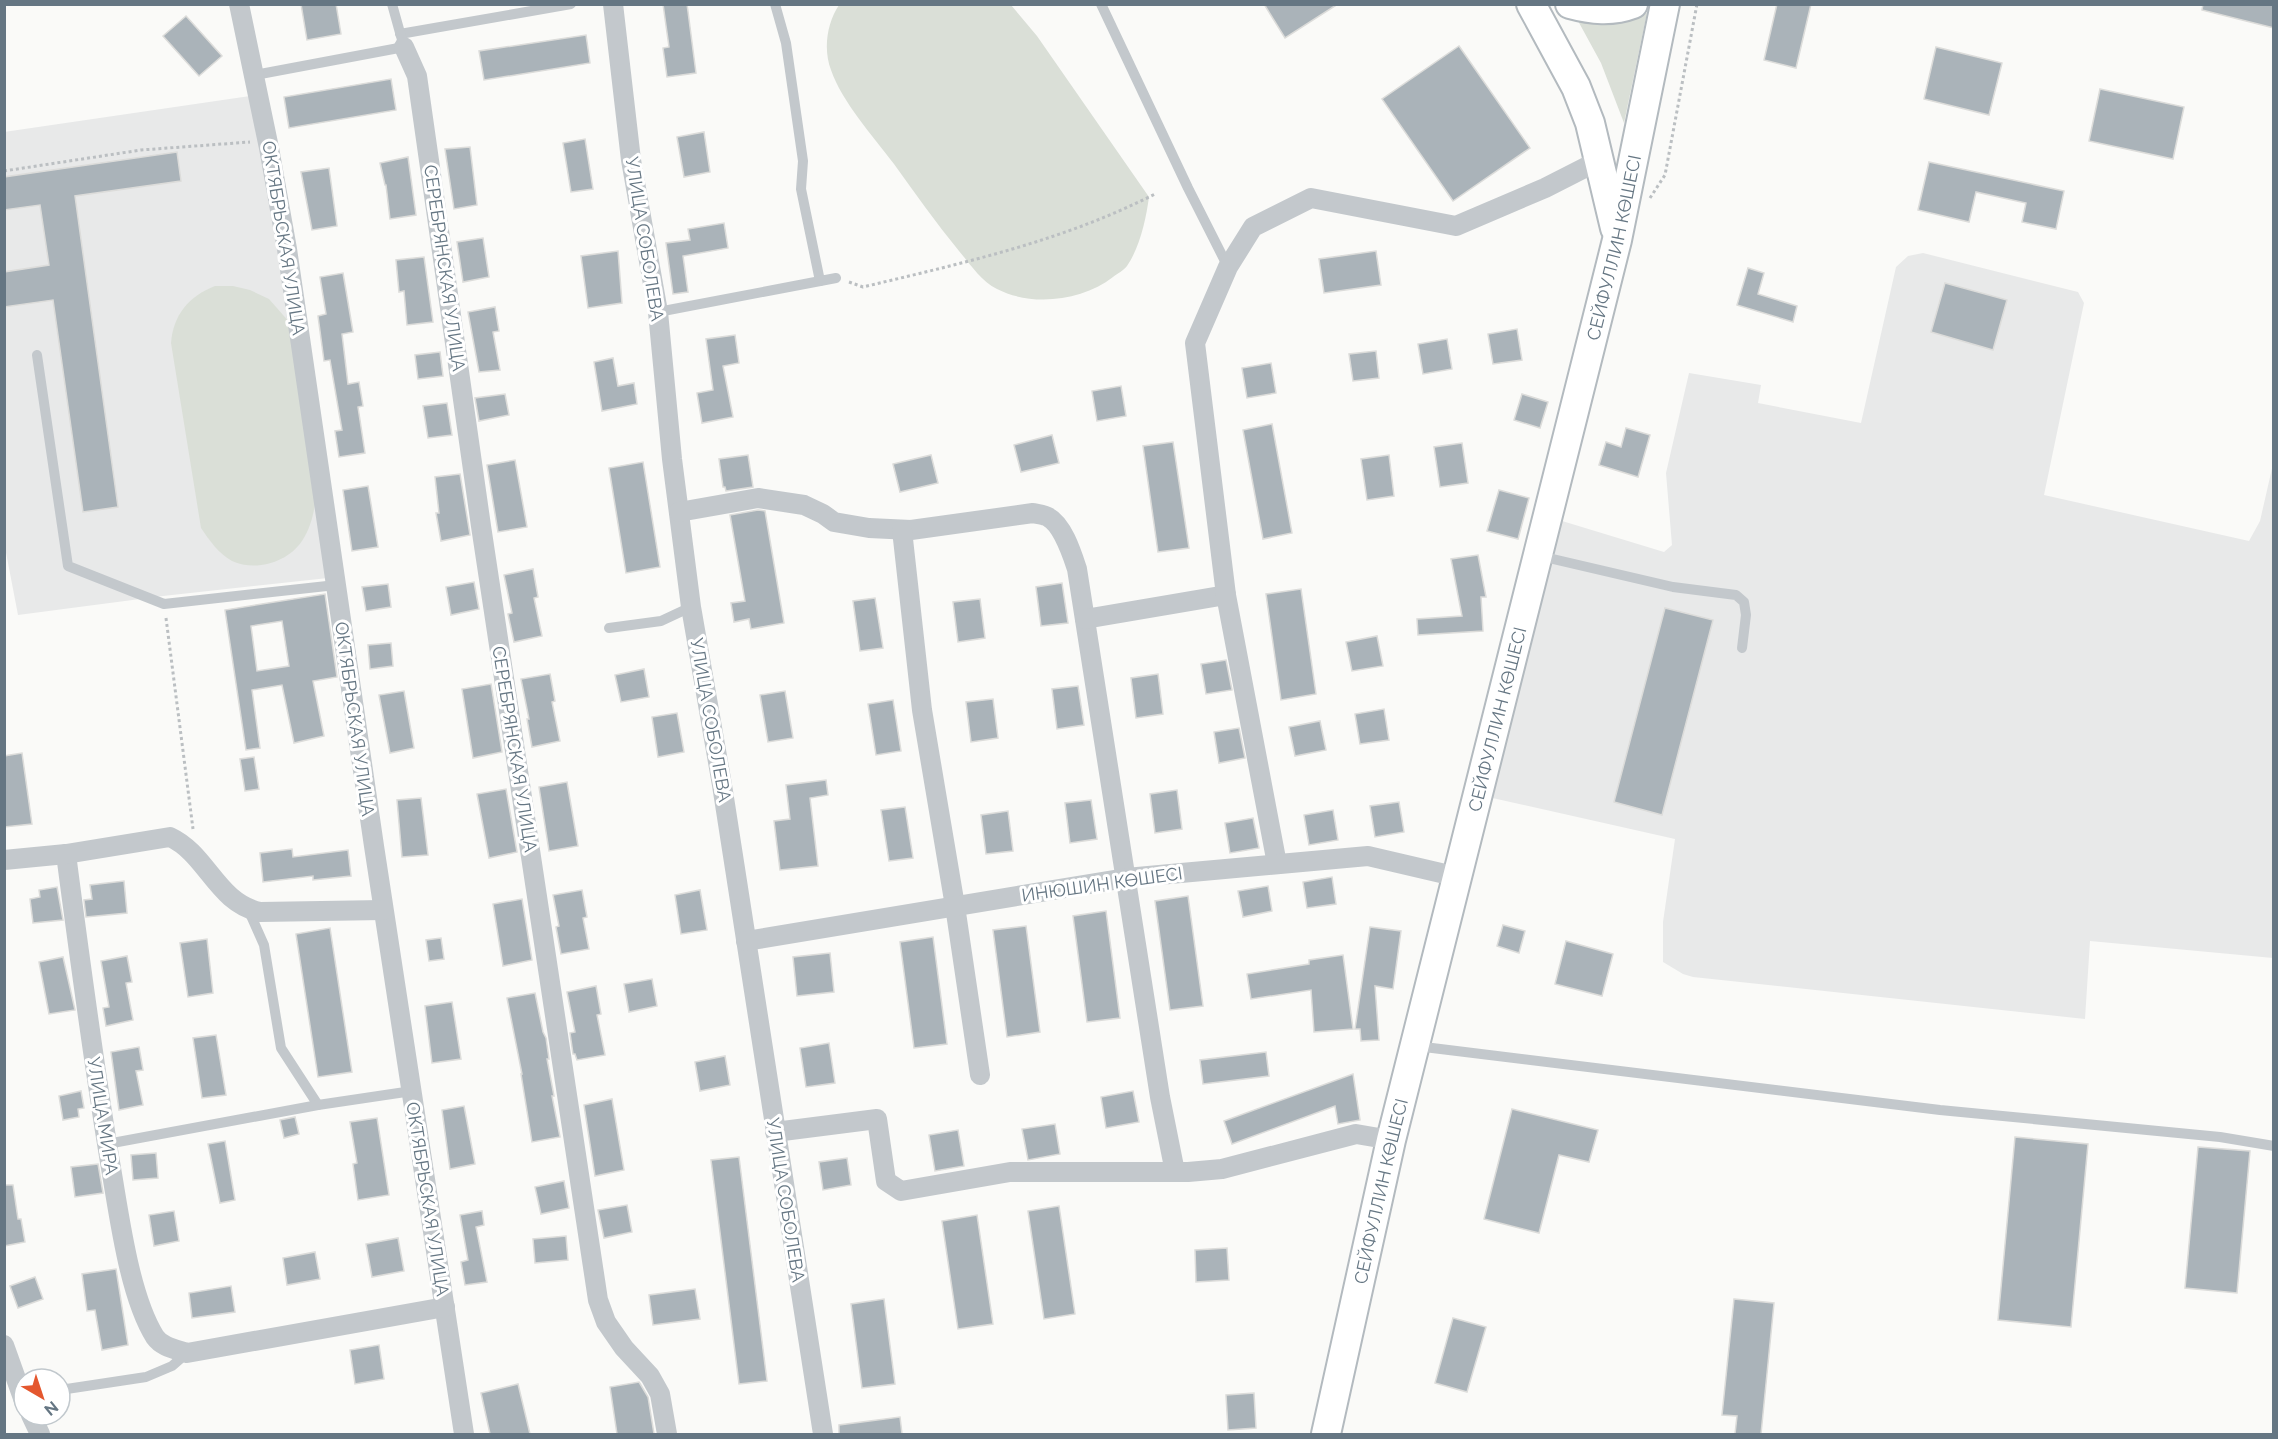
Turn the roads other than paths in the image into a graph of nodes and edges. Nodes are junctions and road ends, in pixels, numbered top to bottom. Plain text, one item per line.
1 (239, 4) edge
2 (392, 4) edge
3 (571, 4) edge
4 (613, 4) edge
5 (775, 4) edge
6 (1101, 4) edge
7 (1531, 4) edge
8 (1570, 4) edge
9 (1633, 4) edge
10 (1665, 4) edge
11 (402, 41) junction
12 (255, 75) junction
13 (1600, 160) junction
14 (1617, 240) junction
15 (1228, 267) junction
16 (836, 278) road end
17 (820, 281) junction
18 (658, 312) junction
19 (37, 355) dead end
20 (679, 512) junction
21 (902, 530) junction
22 (1539, 556) junction
23 (336, 585) junction
24 (1226, 595) junction
25 (691, 607) junction
26 (1085, 620) junction
27 (609, 628) dead end
28 (1742, 648) dead end
29 (66, 854) junction
30 (4, 860) edge
31 (1277, 864) junction
32 (1458, 877) junction
33 (1126, 878) junction
34 (955, 906) junction
35 (248, 909) junction
36 (383, 909) junction
37 (746, 940) junction
38 (1415, 1046) junction
39 (980, 1075) dead end
40 (412, 1091) junction
41 (318, 1105) junction
42 (776, 1132) junction
43 (1391, 1140) junction
44 (107, 1144) junction
45 (2274, 1146) edge
46 (1175, 1172) junction
47 (445, 1306) junction
48 (4, 1346) edge
49 (187, 1353) junction
50 (12, 1368) edge
51 (72, 1388) edge
52 (464, 1434) edge
53 (667, 1434) edge
54 (823, 1434) edge
55 (1326, 1434) edge

1 - 12 street, ОКТЯБРЬСКАЯ УЛИЦА
2 - 11 lane
3 - 11 lane
4 - 18 street, УЛИЦА СОБОЛЕВА
5 - 17 lane
6 - 15 lane
7 - 13 main road
8 - 9 main road
10 - 14 main road, СЕЙФУЛЛИН КӨШЕСІ
11 - 12 lane
11 - 53 street, СЕРЕБРЯНСКАЯ УЛИЦА
12 - 23 street, ОКТЯБРЬСКАЯ УЛИЦА
13 - 14 main road
13 - 15 street
14 - 22 main road, СЕЙФУЛЛИН КӨШЕСІ
15 - 24 street
16 - 17 lane
17 - 18 lane
18 - 20 street, УЛИЦА СОБОЛЕВА
19 - 23 lane
20 - 21 street
20 - 25 street, УЛИЦА СОБОЛЕВА
21 - 26 street
21 - 34 street
22 - 28 lane
22 - 32 main road, СЕЙФУЛЛИН КӨШЕСІ
23 - 36 street, ОКТЯБРЬСКАЯ УЛИЦА
24 - 26 street
24 - 31 street
25 - 27 lane
25 - 37 street, УЛИЦА СОБОЛЕВА
26 - 33 street
29 - 30 street
29 - 35 street
29 - 44 street, УЛИЦА МИРА
31 - 32 street, ИНЮШИН КӨШЕСІ
31 - 33 street, ИНЮШИН КӨШЕСІ
32 - 38 main road, СЕЙФУЛЛИН КӨШЕСІ
33 - 34 street, ИНЮШИН КӨШЕСІ
33 - 46 street
34 - 37 street, ИНЮШИН КӨШЕСІ
34 - 39 street
35 - 36 street
35 - 41 lane
36 - 40 street, ОКТЯБРЬСКАЯ УЛИЦА
37 - 42 street, УЛИЦА СОБОЛЕВА
38 - 43 main road, СЕЙФУЛЛИН КӨШЕСІ
38 - 45 lane
40 - 41 lane
40 - 47 street, ОКТЯБРЬСКАЯ УЛИЦА
41 - 44 lane
42 - 46 street
42 - 54 street, УЛИЦА СОБОЛЕВА
43 - 46 street
43 - 55 main road, СЕЙФУЛЛИН КӨШЕСІ
44 - 49 street, УЛИЦА МИРА
47 - 49 street
47 - 52 street, ОКТЯБРЬСКАЯ УЛИЦА
48 - 50 street
49 - 51 lane

